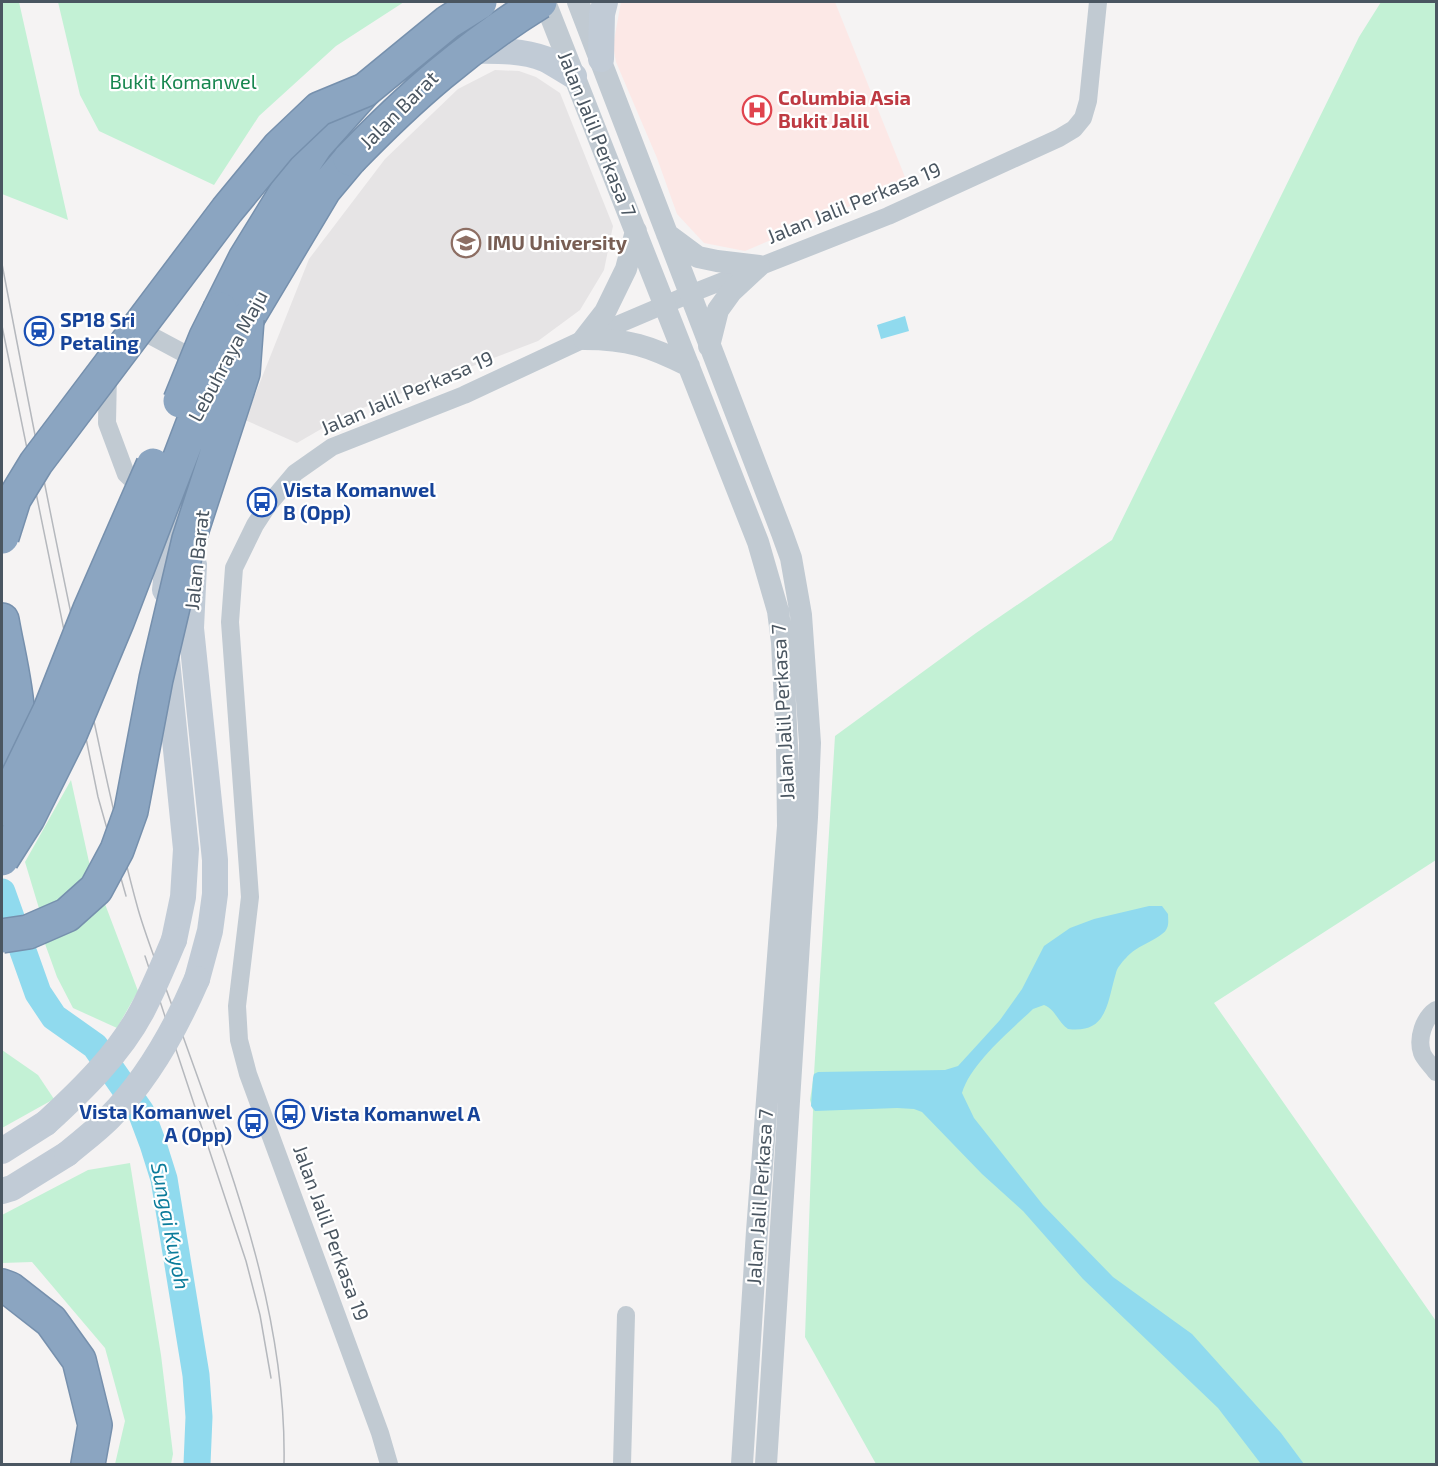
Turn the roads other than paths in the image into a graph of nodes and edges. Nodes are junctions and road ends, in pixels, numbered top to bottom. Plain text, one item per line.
1 (474, 2) edge
2 (480, 2) edge
3 (536, 2) edge
4 (540, 2) edge
5 (545, 2) edge
6 (578, 2) edge
7 (605, 2) edge
8 (1098, 2) edge
9 (459, 51) junction
10 (601, 59) junction
11 (574, 76) junction
12 (365, 90) junction
13 (636, 231) junction
14 (667, 234) junction
15 (759, 266) junction
16 (690, 294) junction
17 (665, 305) junction
18 (247, 319) junction
19 (584, 339) junction
20 (709, 346) junction
21 (689, 366) junction
22 (225, 376) junction
23 (171, 519) junction
24 (197, 526) junction
25 (2, 537) edge
26 (2, 620) edge
27 (2, 790) edge
28 (2, 809) edge
29 (2, 859) edge
30 (2, 936) edge
31 (1437, 1010) edge
32 (1437, 1072) edge
33 (2, 1151) edge
34 (2, 1191) edge
35 (2, 1286) edge
36 (626, 1315) dead end
37 (88, 1464) edge
38 (389, 1464) edge
39 (622, 1464) edge
40 (742, 1464) edge
41 (766, 1464) edge

1 - 22 main road, Jalan Barat
2 - 12 highway, Lebuhraya Maju, bridge
3 - 9 main road, Jalan Barat
4 - 18 highway, Lebuhraya Maju, bridge
5 - 11 street, Jalan Jalil Perkasa 7
6 - 10 street, Jalan Jalil Perkasa 7
7 - 10 main road
8 - 15 street, Jalan Jalil Perkasa 19
9 - 11 main road
9 - 22 main road, Jalan Barat
10 - 14 street, Jalan Jalil Perkasa 7
11 - 13 street, Jalan Jalil Perkasa 7
12 - 25 highway, bridge
12 - 28 highway, Lebuhraya Maju, bridge
13 - 17 street, Jalan Jalil Perkasa 7
13 - 19 street
14 - 15 street
14 - 16 street, Jalan Jalil Perkasa 7
15 - 16 street, Jalan Jalil Perkasa 19
15 - 20 street
16 - 17 street, Jalan Jalil Perkasa 19
16 - 20 street, Jalan Jalil Perkasa 7
17 - 19 street, Jalan Jalil Perkasa 19
17 - 21 street, Jalan Jalil Perkasa 7
18 - 29 highway, Lebuhraya Maju, bridge
18 - 30 highway, bridge
19 - 21 street
19 - 38 street, Jalan Jalil Perkasa 19
20 - 41 street, Jalan Jalil Perkasa 7
21 - 40 street, Jalan Jalil Perkasa 7
22 - 23 main road, Jalan Barat
22 - 23 street
22 - 24 main road, Jalan Barat
23 - 24 street
23 - 33 main road, Jalan Barat, bridge
24 - 34 main road, Jalan Barat, bridge
26 - 27 highway
31 - 32 street
35 - 37 highway
36 - 39 street

